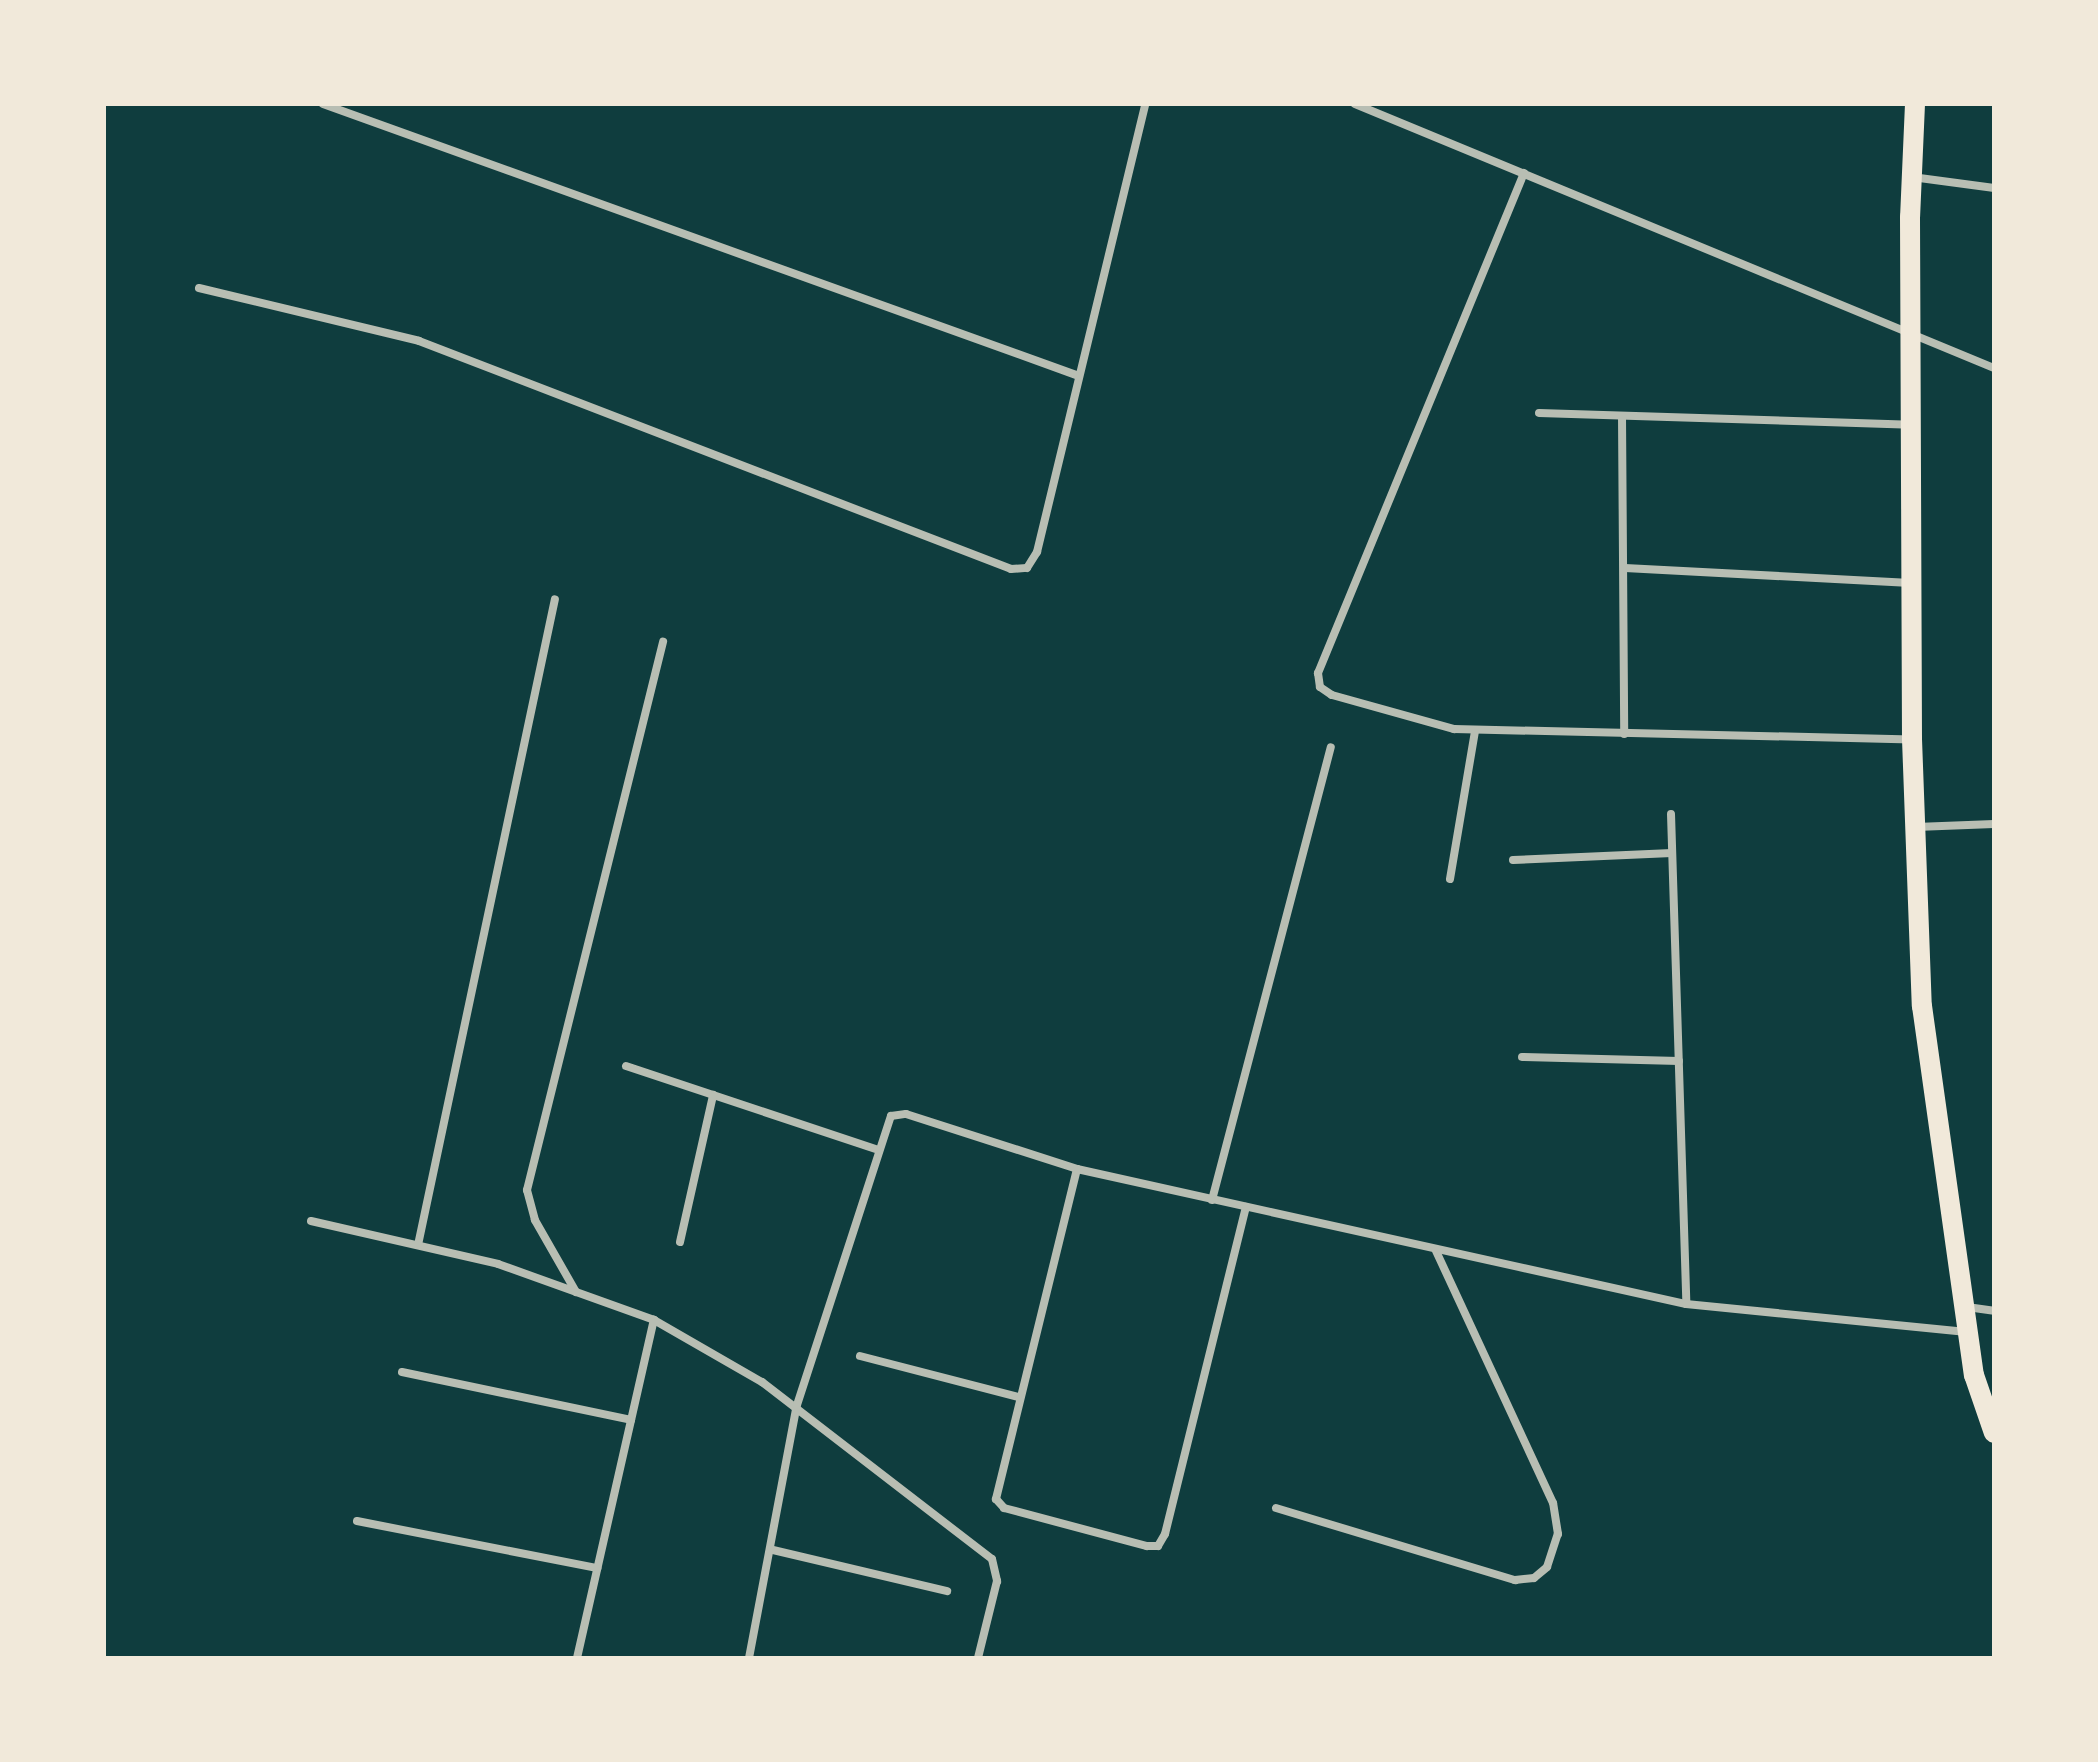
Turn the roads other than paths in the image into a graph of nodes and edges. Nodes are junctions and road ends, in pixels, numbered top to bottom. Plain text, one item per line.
1 (323, 104) edge
2 (1145, 104) edge
3 (1355, 104) edge
4 (1915, 104) edge
5 (1524, 173) junction
6 (1912, 177) junction
7 (1994, 188) edge
8 (199, 288) dead end
9 (1911, 330) junction
10 (1994, 368) edge
11 (1079, 376) junction
12 (1539, 413) dead end
13 (1622, 416) junction
14 (1912, 425) junction
15 (1625, 568) junction
16 (1912, 583) junction
17 (555, 599) dead end
18 (663, 642) dead end
19 (1475, 731) junction
20 (1624, 734) junction
21 (1912, 739) junction
22 (1331, 747) dead end
23 (1671, 814) dead end
24 (1994, 824) edge
25 (1916, 827) junction
26 (1672, 853) junction
27 (1513, 860) dead end
28 (1450, 879) dead end
29 (1522, 1057) dead end
30 (1679, 1061) junction
31 (626, 1066) dead end
32 (713, 1095) junction
33 (876, 1149) junction
34 (1077, 1169) junction
35 (1212, 1200) junction
36 (1246, 1207) junction
37 (311, 1221) dead end
38 (680, 1242) dead end
39 (418, 1245) junction
40 (1436, 1251) junction
41 (576, 1292) junction
42 (1686, 1304) junction
43 (1967, 1307) junction
44 (1994, 1311) edge
45 (654, 1320) junction
46 (1970, 1332) junction
47 (860, 1356) dead end
48 (402, 1372) dead end
49 (1018, 1397) junction
50 (797, 1405) junction
51 (631, 1420) junction
52 (1994, 1433) edge
53 (1276, 1508) dead end
54 (357, 1521) dead end
55 (773, 1550) junction
56 (597, 1568) junction
57 (947, 1591) dead end
58 (577, 1658) edge
59 (749, 1658) edge
60 (978, 1658) edge

1 - 11 street
2 - 11 street
3 - 5 street
4 - 6 main road
5 - 9 street
5 - 19 street
6 - 7 street
6 - 9 main road
8 - 11 street
9 - 10 street
9 - 14 main road
12 - 13 street
13 - 14 street
13 - 15 street
14 - 16 main road
15 - 16 street
15 - 20 street
16 - 21 main road
17 - 39 street
18 - 41 street
19 - 20 street
19 - 28 street
20 - 21 street
21 - 25 main road
22 - 35 street
23 - 26 street
24 - 25 street
25 - 43 main road
26 - 27 street
26 - 30 street
29 - 30 street
30 - 42 street
31 - 32 street
32 - 33 street
32 - 38 street
33 - 34 street
33 - 50 street
34 - 35 street
34 - 49 street
35 - 36 street
36 - 40 street
36 - 49 street
37 - 39 street
39 - 41 street
40 - 42 street
40 - 53 street
41 - 45 street
42 - 46 street
43 - 44 street
43 - 46 main road
45 - 50 street
45 - 51 street
46 - 52 main road
47 - 49 street
48 - 51 street
50 - 55 street
50 - 60 street
51 - 56 street
54 - 56 street
55 - 57 street
55 - 59 street
56 - 58 street

